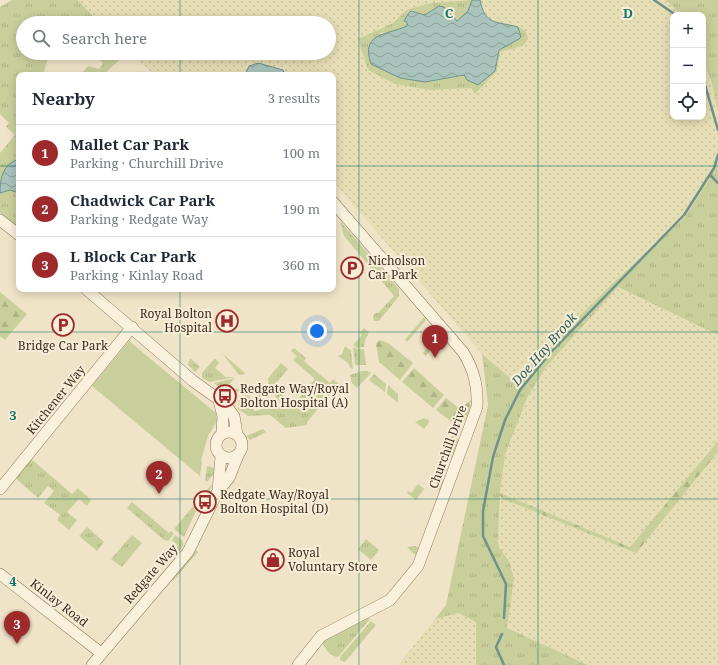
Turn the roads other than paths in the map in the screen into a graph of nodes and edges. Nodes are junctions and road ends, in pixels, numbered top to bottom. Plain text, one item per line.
1 (336, 205) edge
2 (0, 220) edge
3 (16, 233) edge
4 (91, 292) edge
5 (132, 327) junction
6 (219, 401) junction
7 (222, 433) junction
8 (237, 434) junction
9 (239, 453) junction
10 (221, 456) junction
11 (0, 489) edge
12 (218, 492) junction
13 (0, 574) edge
14 (101, 653) junction
15 (92, 665) edge
16 (298, 665) edge

1 - 16 street, Churchill Drive
2 - 3 street
4 - 5 street, Redgate Way
5 - 6 street, Redgate Way
5 - 11 street, Kitchener Way
6 - 7 street, Redgate Way
6 - 8 street, Redgate Way
7 - 8 street
7 - 10 street, Redgate Way
8 - 9 street, Redgate Way
9 - 10 street
9 - 12 street, Redgate Way
10 - 12 street, Redgate Way
12 - 14 street, Redgate Way
13 - 14 street, Kinlay Road
14 - 15 street, Redgate Way

